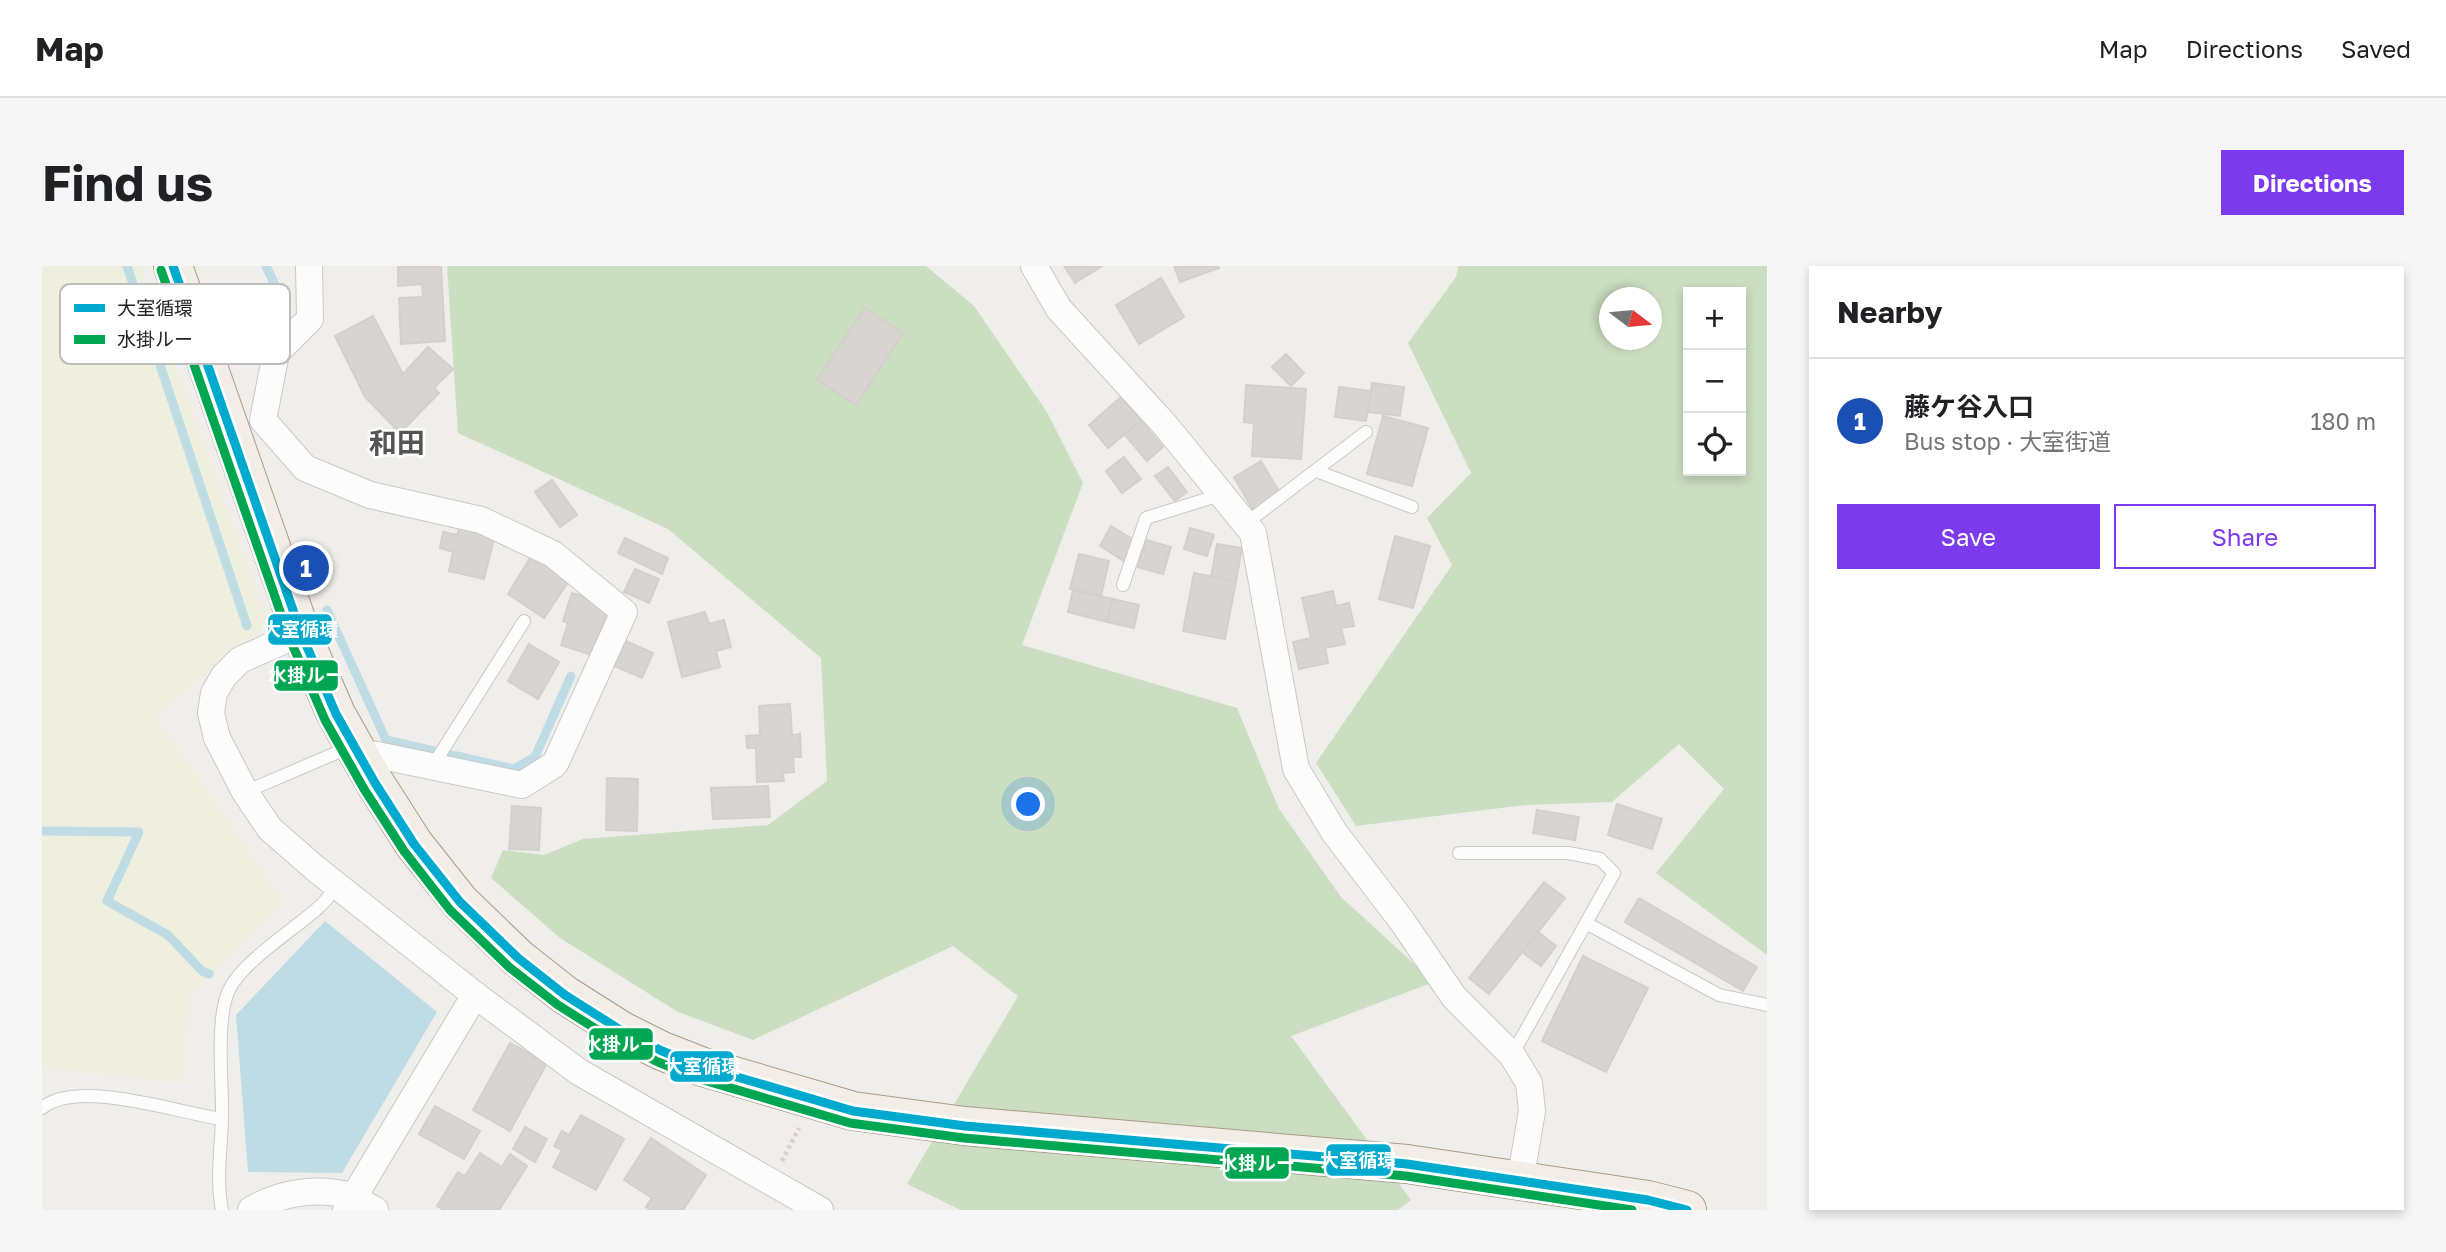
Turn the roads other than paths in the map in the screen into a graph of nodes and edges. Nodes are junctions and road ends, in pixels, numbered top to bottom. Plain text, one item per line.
1 (173, 266) edge
2 (309, 266) edge
3 (1034, 266) edge
4 (179, 284) edge
5 (290, 339) edge
6 (207, 364) edge
7 (274, 364) edge
8 (1366, 432) dead end
9 (1316, 471) junction
10 (1220, 495) junction
11 (1412, 507) dead end
12 (1245, 524) junction
13 (1124, 585) dead end
14 (524, 621) dead end
15 (301, 633) junction
16 (356, 749) junction
17 (432, 767) junction
18 (245, 792) junction
19 (1459, 853) dead end
20 (337, 886) junction
21 (1586, 923) junction
22 (475, 995) junction
23 (1767, 1005) edge
24 (1512, 1055) junction
25 (42, 1108) edge
26 (222, 1119) junction
27 (1520, 1182) junction
28 (358, 1206) edge
29 (222, 1210) edge
30 (251, 1210) edge
31 (820, 1210) edge
32 (1687, 1210) edge

1 - 4 main road
2 - 5 street
3 - 10 street
6 - 15 main road
7 - 17 street
8 - 9 lane
9 - 11 lane
9 - 12 lane
10 - 12 street
10 - 13 lane
12 - 24 street
14 - 17 lane
15 - 16 main road
15 - 18 street
16 - 17 street
16 - 18 lane
16 - 27 main road
18 - 20 street
19 - 21 lane
20 - 22 street
20 - 26 lane
21 - 23 lane
21 - 24 lane
22 - 28 street
22 - 31 street
24 - 27 street
25 - 26 lane
26 - 29 lane
27 - 32 main road
28 - 30 street

